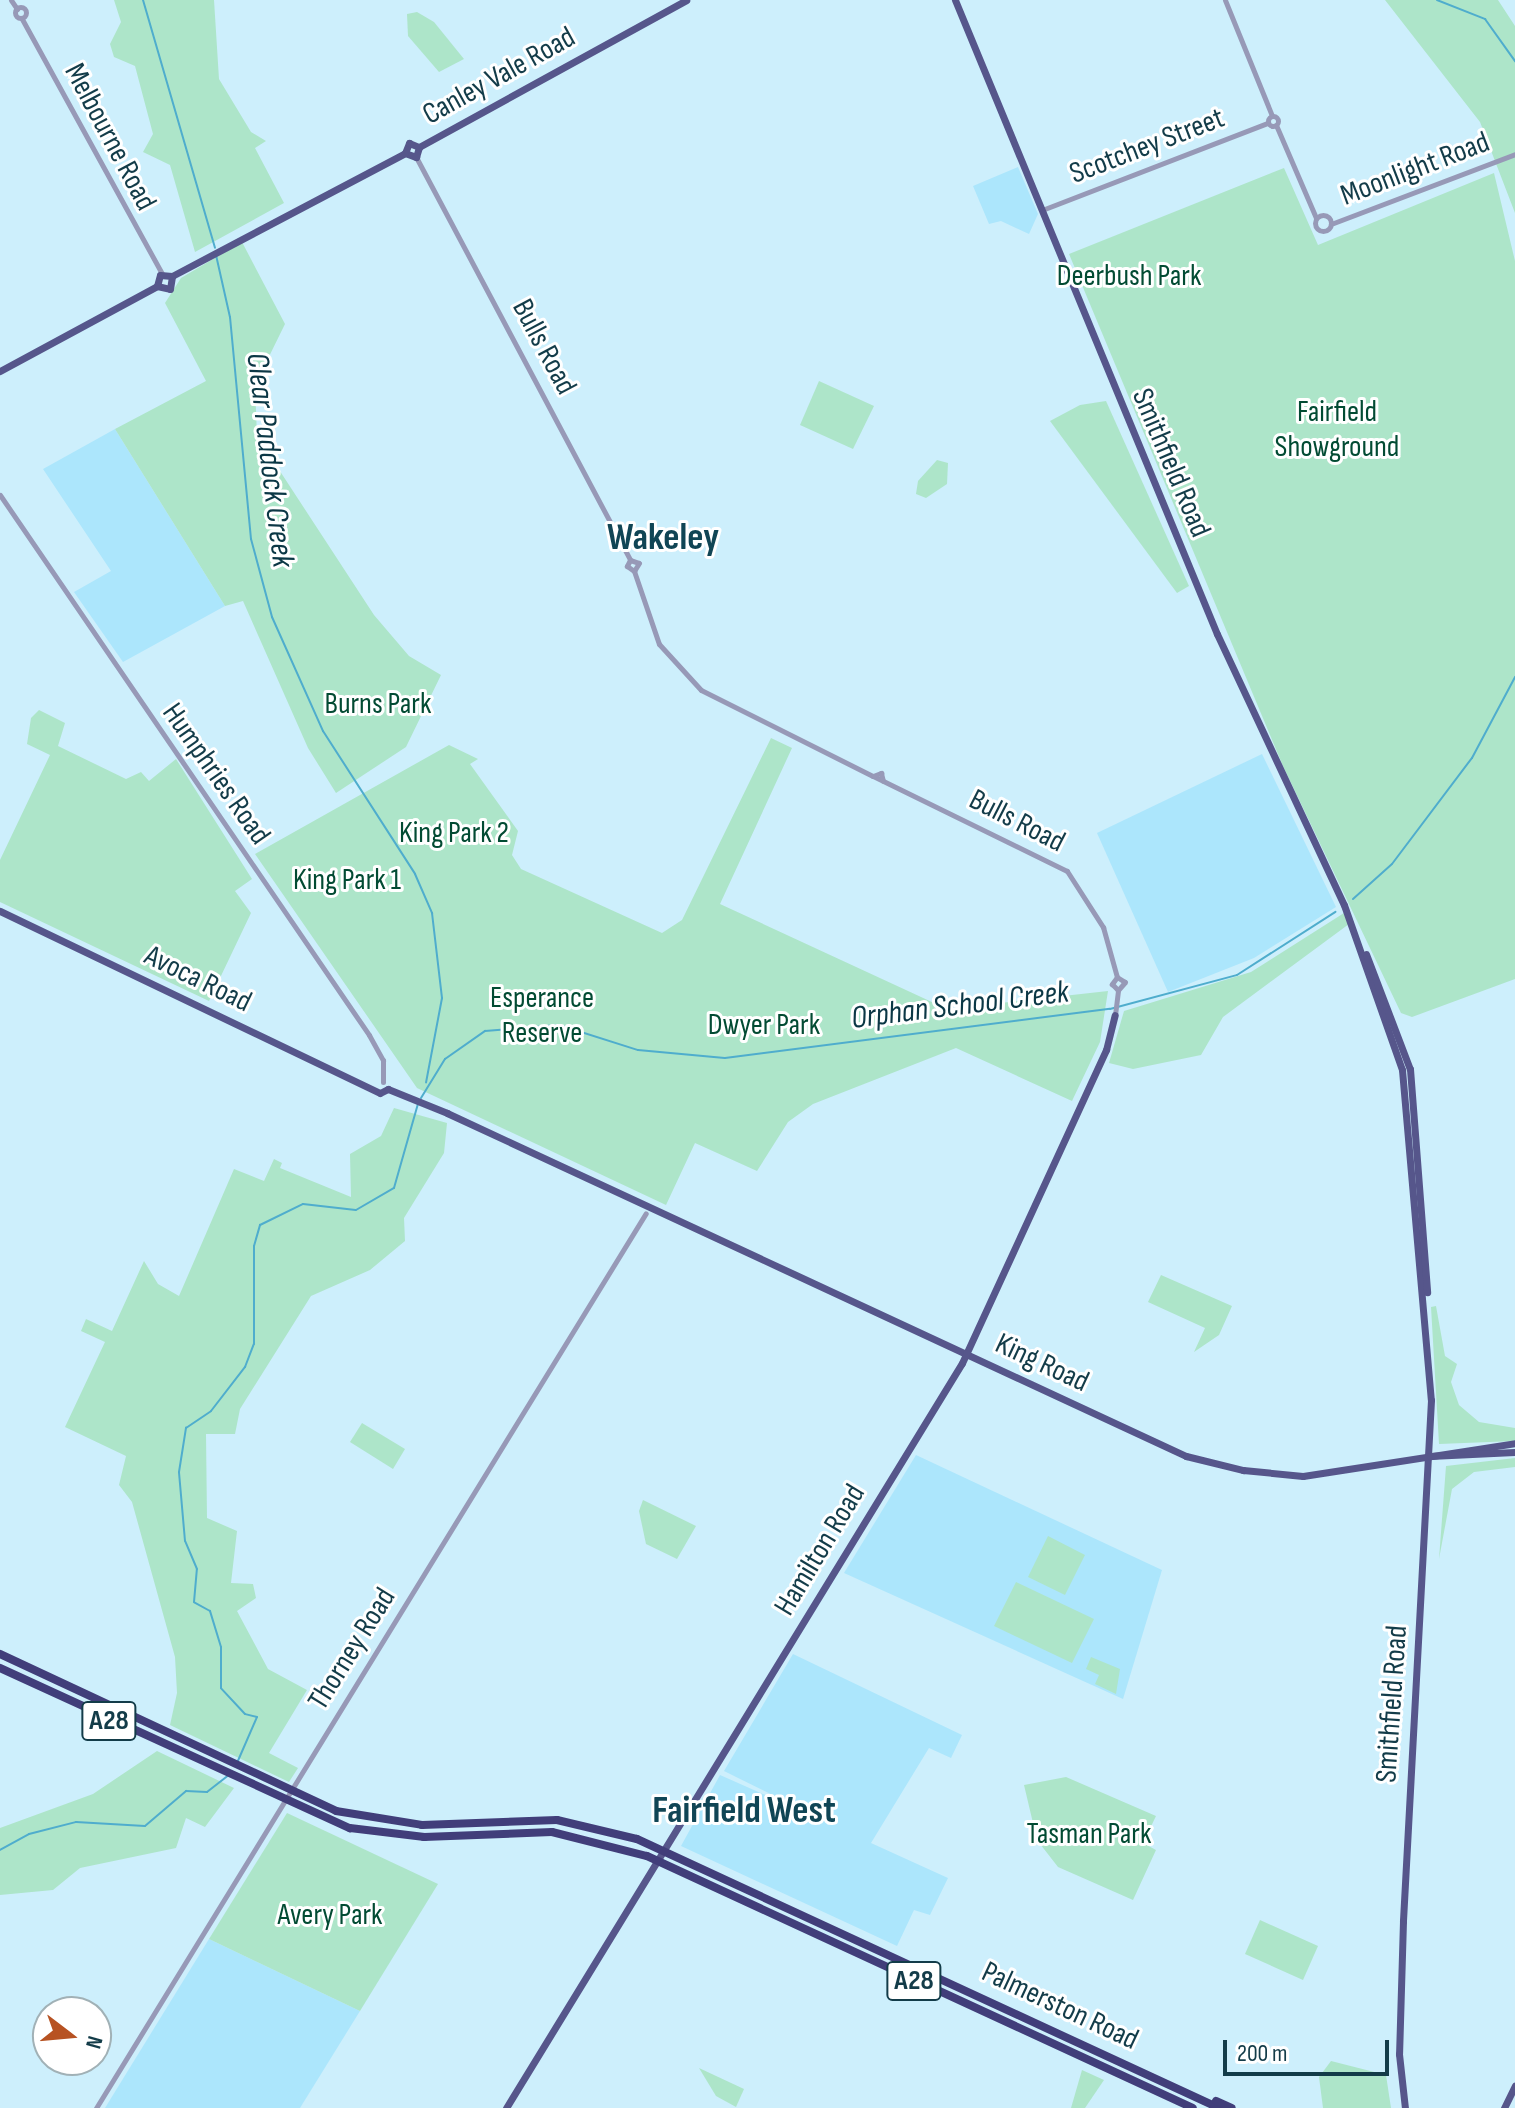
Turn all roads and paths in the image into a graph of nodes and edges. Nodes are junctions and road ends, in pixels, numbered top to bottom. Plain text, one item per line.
1 (11, 0) edge
2 (686, 0) edge
3 (955, 0) edge
4 (1225, 0) edge
5 (1272, 116) junction
6 (1268, 123) junction
7 (1276, 125) junction
8 (419, 147) junction
9 (405, 153) junction
10 (1515, 154) edge
11 (416, 157) junction
12 (1042, 210) junction
13 (1316, 218) junction
14 (1331, 224) junction
15 (162, 274) junction
16 (172, 276) junction
17 (157, 286) junction
18 (0, 371) edge
19 (0, 495) edge
20 (0, 911) edge
21 (1358, 939) junction
22 (1118, 990) joint
23 (1377, 998) junction
24 (1115, 1015) joint
25 (1403, 1043) junction
26 (383, 1086) junction
27 (426, 1103) joint
28 (1409, 1117) junction
29 (1413, 1173) junction
30 (647, 1210) junction
31 (1424, 1223) junction
32 (1421, 1278) junction
33 (1426, 1302) junction
34 (966, 1354) junction
35 (1515, 1443) edge
36 (1515, 1452) edge
37 (1430, 1456) junction
38 (0, 1654) edge
39 (0, 1668) edge
40 (290, 1793) junction
41 (284, 1802) junction
42 (662, 1850) junction
43 (657, 1860) junction
44 (1123, 2062) junction
45 (1120, 2074) junction
46 (1515, 2085) edge
47 (96, 2108) edge
48 (506, 2108) edge
49 (1182, 2108) edge
50 (1193, 2108) edge
51 (1219, 2108) edge
52 (1232, 2108) edge
53 (1405, 2108) edge
54 (1504, 2108) edge

1 - 15 street, Melbourne Road
2 - 8 main road, Canley Vale Road
3 - 12 main road, Smithfield Road
4 - 5 street
5 - 6 street
5 - 7 street
6 - 7 street
6 - 12 street, Scotchey Street
7 - 13 street
8 - 9 main road, Canley Vale Road
8 - 11 main road
9 - 11 main road
9 - 16 main road, Canley Vale Road
10 - 14 street, Moonlight Road
11 - 22 street, Bulls Road
12 - 21 main road, Smithfield Road
13 - 14 street
13 - 14 street
15 - 16 main road
15 - 17 main road
16 - 17 main road, Canley Vale Road
17 - 18 main road
19 - 26 street, Humphries Road
20 - 26 main road, Avoca Road
21 - 23 main road, Smithfield Road
21 - 25 main road, Smithfield Road
22 - 24 street, Hamilton Road
23 - 25 main road
23 - 28 main road, Smithfield Road
24 - 34 main road, Hamilton Road
25 - 28 main road
25 - 31 main road, Smithfield Road
26 - 27 main road, Avoca Road
27 - 30 main road, King Road
28 - 29 main road, Smithfield Road
29 - 31 main road
29 - 32 main road, Smithfield Road
30 - 34 main road, King Road
30 - 40 street, Thorney Road
31 - 32 main road
31 - 33 main road, Smithfield Road
32 - 33 main road, Smithfield Road
33 - 37 main road, Smithfield Road
34 - 37 main road, King Road
34 - 42 main road, Hamilton Road
35 - 37 main road, King Road
36 - 37 main road, King Road
37 - 53 main road, Smithfield Road
38 - 40 highway, A28
39 - 41 highway, A28
40 - 41 street, Thorney Road
40 - 42 highway, A28
41 - 43 highway, A28
41 - 47 street, Thorney Road
42 - 43 main road, Hamilton Road
42 - 44 highway, Palmerston Road / A28
43 - 45 highway, Palmerston Road / A28
43 - 48 main road, Hamilton Road
44 - 51 highway, Palmerston Road / A28
44 - 52 highway
45 - 49 highway
45 - 50 highway, Palmerston Road / A28
46 - 54 main road

